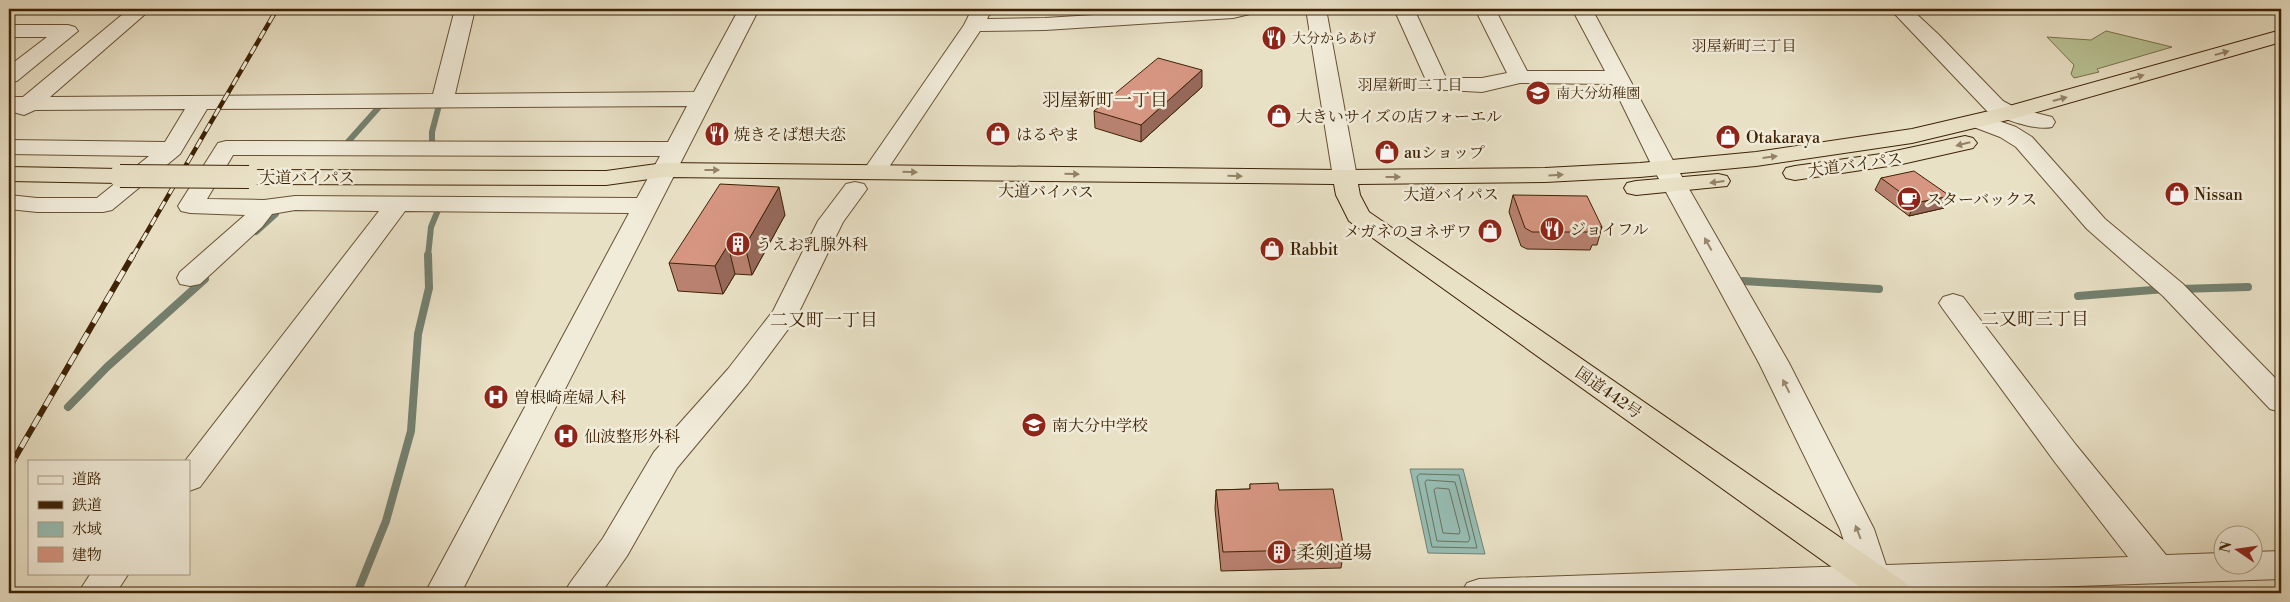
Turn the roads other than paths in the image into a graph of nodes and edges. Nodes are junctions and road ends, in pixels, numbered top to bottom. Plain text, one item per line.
1 (141, 9) edge
2 (465, 9) edge
3 (749, 9) edge
4 (1247, 9) edge
5 (1316, 9) edge
6 (1404, 9) edge
7 (1485, 9) edge
8 (1582, 9) edge
9 (1900, 9) edge
10 (978, 17) edge
11 (9, 31) edge
12 (2281, 36) edge
13 (2281, 52) edge
14 (9, 76) edge
15 (1520, 77) junction
16 (1619, 78) junction
17 (701, 99) junction
18 (442, 102) junction
19 (20, 104) edge
20 (200, 104) junction
21 (9, 119) edge
22 (1979, 121) joint
23 (2008, 123) junction
24 (9, 147) edge
25 (172, 149) junction
26 (9, 174) edge
27 (1670, 177) junction
28 (659, 178) junction
29 (865, 180) junction
30 (1346, 186) junction
31 (9, 202) edge
32 (398, 204) junction
33 (264, 208) junction
34 (190, 278) dead end
35 (1953, 303) dead end
36 (2281, 402) edge
37 (190, 478) edge
38 (2281, 565) edge
39 (2158, 570) junction
40 (111, 574) edge
41 (1884, 586) edge
42 (96, 593) edge
43 (443, 593) edge
44 (582, 593) edge
45 (1479, 593) edge

1 - 19 street
2 - 18 street
3 - 17 street
4 - 10 street
5 - 30 street
6 - 15 street
7 - 15 street
8 - 16 street
9 - 23 street
10 - 29 street
11 - 14 street
23 -> 12 highway, 大道バイパス
13 - 23 highway, 大道バイパス
15 - 16 street
16 - 27 street
17 - 18 street
17 - 28 street
18 - 20 street
19 - 20 street
19 - 21 street
20 - 25 street
22 - 23 street
27 -> 22 highway, 大道バイパス
23 -> 27 highway, 大道バイパス
23 - 36 street
24 - 25 street
25 - 31 street
26 - 28 highway, 大道バイパス, bridge
27 - 30 highway, 大道バイパス
41 -> 27 street
28 - 29 highway, 大道バイパス
28 - 32 street
28 - 33 street
28 - 43 street
29 - 30 highway, 大道バイパス
29 - 44 street
30 - 41 highway, 国道442号
32 - 33 street
32 - 37 street
33 - 34 street
35 - 39 street
38 - 39 street
39 - 41 street
40 - 42 street
41 - 45 street

